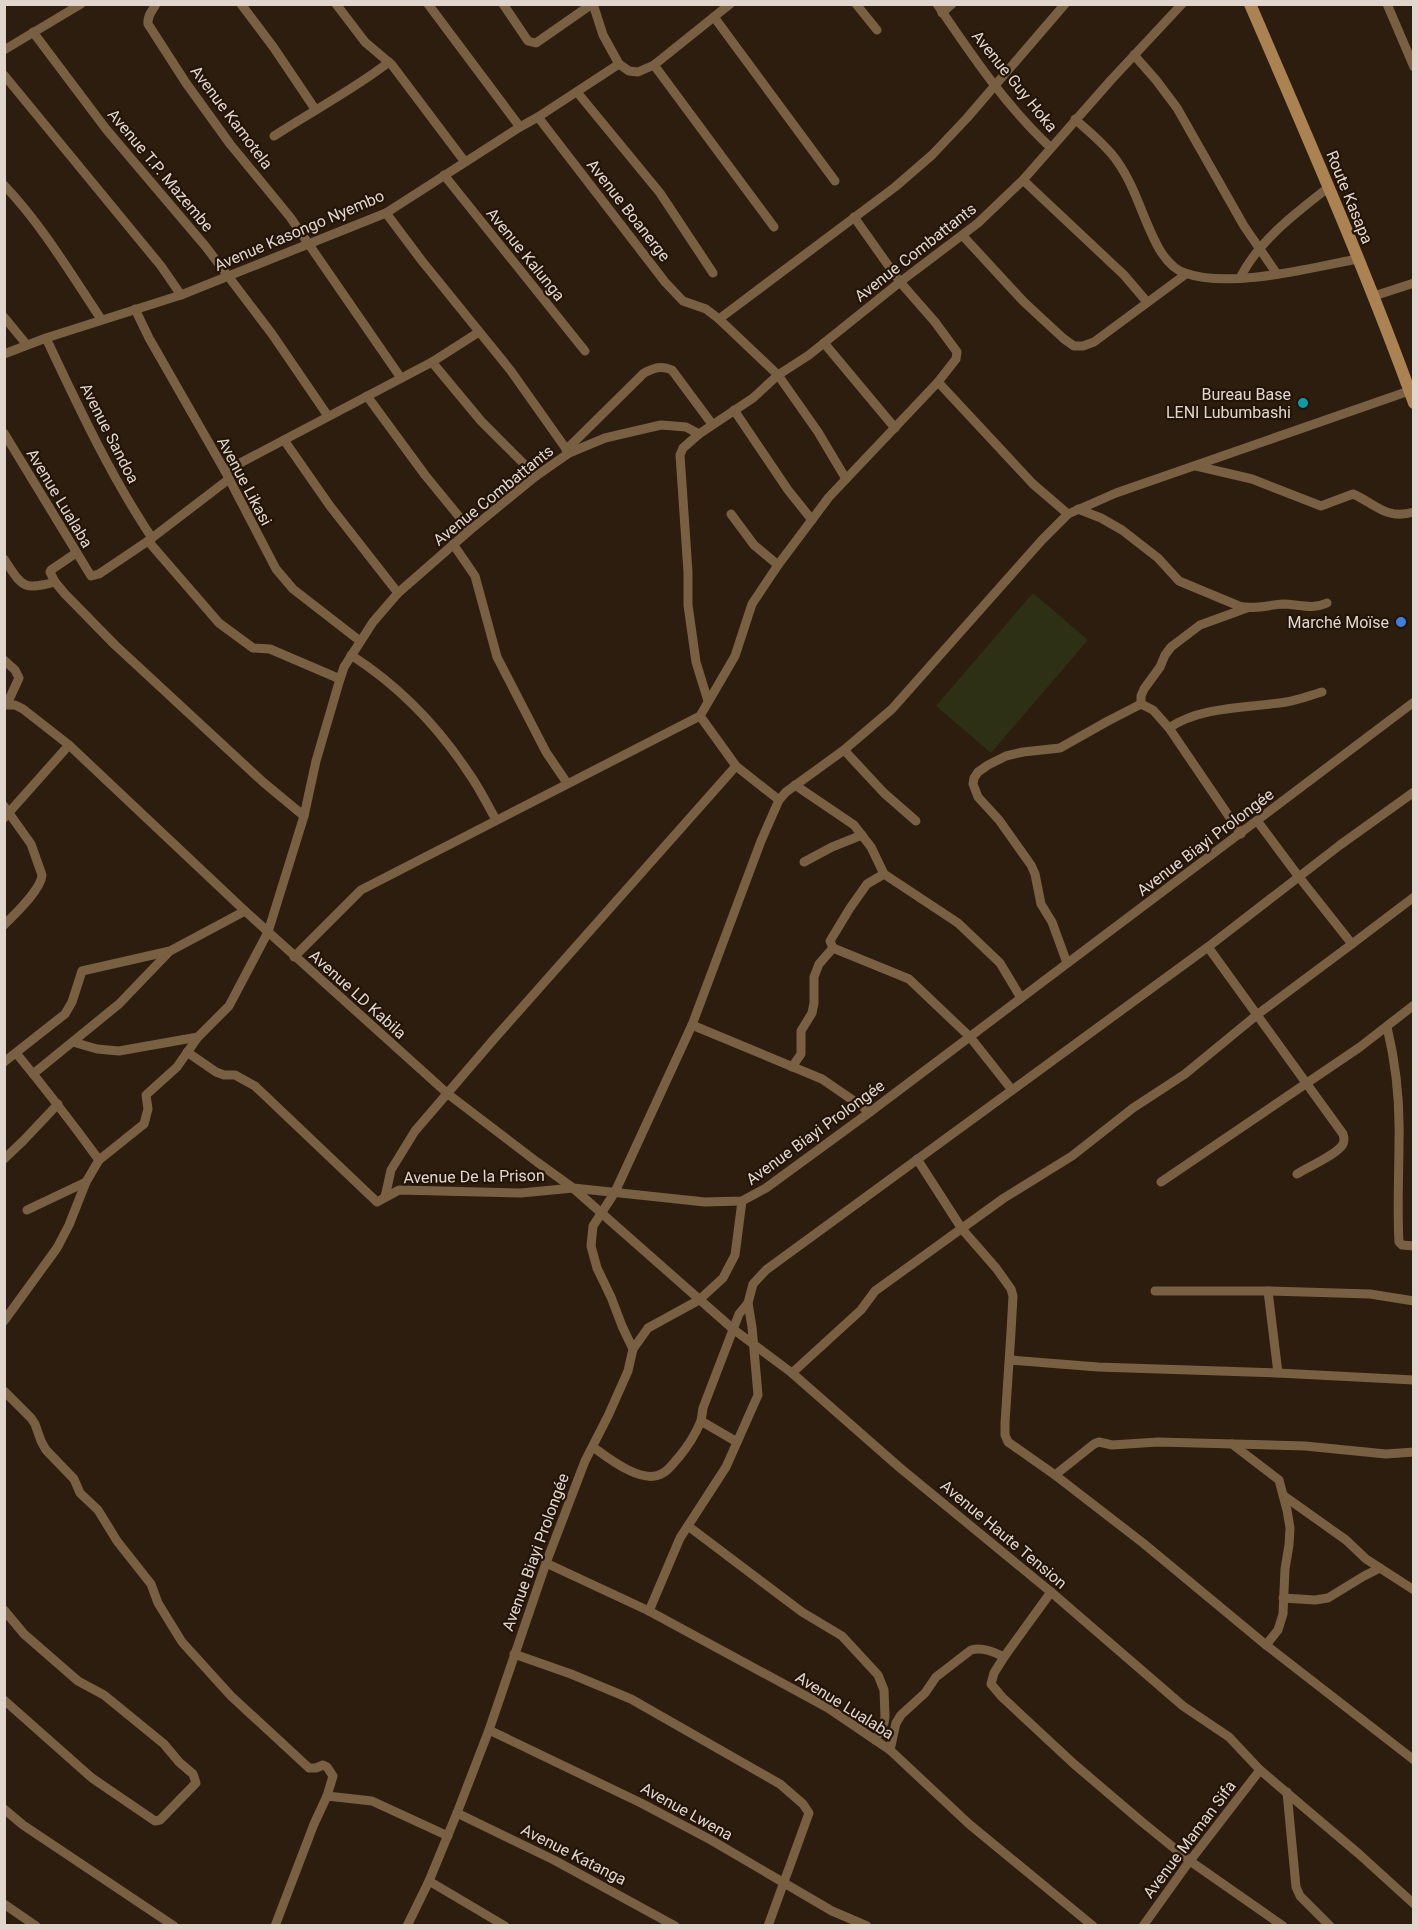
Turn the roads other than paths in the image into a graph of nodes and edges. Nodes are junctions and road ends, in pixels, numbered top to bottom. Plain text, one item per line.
1 (156, 4) edge
2 (241, 4) edge
3 (336, 4) edge
4 (428, 4) edge
5 (503, 4) edge
6 (592, 4) edge
7 (730, 4) edge
8 (856, 4) edge
9 (952, 4) edge
10 (1065, 4) edge
11 (1182, 4) edge
12 (1250, 4) edge
13 (1387, 4) edge
14 (75, 6) edge
15 (939, 8) edge
16 (714, 17) junction
17 (877, 30) dead end
18 (33, 32) junction
19 (4, 50) edge
20 (1134, 55) junction
21 (389, 62) junction
22 (619, 64) junction
23 (654, 64) junction
24 (1413, 67) edge
25 (4, 75) edge
26 (995, 84) junction
27 (577, 92) junction
28 (315, 109) junction
29 (538, 117) junction
30 (1075, 119) junction
31 (520, 127) junction
32 (274, 135) dead end
33 (1050, 147) junction
34 (465, 162) junction
35 (444, 175) junction
36 (1023, 180) junction
37 (836, 181) dead end
38 (4, 185) edge
39 (1329, 187) junction
40 (386, 213) junction
41 (854, 217) junction
42 (774, 227) dead end
43 (963, 236) junction
44 (308, 243) junction
45 (1260, 249) junction
46 (1357, 259) junction
47 (713, 273) dead end
48 (1186, 274) junction
49 (1277, 274) junction
50 (228, 276) junction
51 (1240, 278) junction
52 (900, 282) junction
53 (1413, 283) edge
54 (181, 295) junction
55 (1374, 296) junction
56 (1147, 302) junction
57 (135, 309) junction
58 (4, 317) edge
59 (101, 319) junction
60 (719, 319) junction
61 (478, 332) junction
62 (46, 338) junction
63 (824, 343) junction
64 (27, 345) junction
65 (585, 351) dead end
66 (4, 354) edge
67 (432, 362) junction
68 (778, 375) junction
69 (401, 378) junction
70 (938, 382) junction
71 (367, 396) junction
72 (1411, 397) edge
73 (734, 410) junction
74 (328, 416) junction
75 (712, 424) junction
76 (895, 428) junction
77 (4, 433) edge
78 (699, 434) junction
79 (284, 440) junction
80 (568, 452) junction
81 (1195, 466) junction
82 (227, 475) junction
83 (536, 477) junction
84 (846, 479) junction
85 (1078, 509) junction
86 (1413, 512) edge
87 (731, 514) dead end
88 (1068, 514) junction
89 (812, 520) junction
90 (470, 530) junction
91 (150, 540) junction
92 (453, 544) junction
93 (76, 553) junction
94 (4, 559) edge
95 (778, 565) junction
96 (55, 582) junction
97 (398, 593) junction
98 (1327, 603) dead end
99 (1247, 608) junction
100 (360, 641) junction
101 (351, 655) junction
102 (4, 660) edge
103 (340, 679) junction
104 (1323, 692) dead end
105 (708, 701) junction
106 (1413, 702) edge
107 (1142, 704) junction
108 (6, 705) edge
109 (700, 716) junction
110 (1169, 728) junction
111 (69, 745) junction
112 (844, 750) junction
113 (736, 766) junction
114 (567, 783) junction
115 (795, 785) junction
116 (1413, 792) edge
117 (779, 800) junction
118 (6, 812) edge
119 (304, 816) junction
120 (496, 820) junction
121 (916, 821) dead end
122 (1258, 822) junction
123 (1241, 834) junction
124 (862, 835) junction
125 (804, 862) dead end
126 (884, 874) junction
127 (1299, 877) junction
128 (1413, 897) edge
129 (244, 911) junction
130 (4, 925) edge
131 (268, 932) junction
132 (1352, 944) junction
133 (1208, 947) junction
134 (833, 948) junction
135 (170, 951) junction
136 (294, 957) junction
137 (1067, 963) junction
138 (1021, 998) junction
139 (1413, 1005) edge
140 (1258, 1014) junction
141 (692, 1025) junction
142 (1388, 1027) junction
143 (198, 1037) junction
144 (970, 1037) junction
145 (73, 1042) junction
146 (187, 1052) junction
147 (16, 1053) junction
148 (4, 1062) edge
149 (792, 1067) junction
150 (33, 1074) junction
151 (1307, 1082) junction
152 (1012, 1090) junction
153 (448, 1094) junction
154 (58, 1104) junction
155 (870, 1112) junction
156 (4, 1159) edge
157 (917, 1159) junction
158 (99, 1160) junction
159 (1297, 1174) dead end
160 (86, 1182) junction
161 (1161, 1182) dead end
162 (573, 1188) junction
163 (615, 1192) junction
164 (381, 1200) junction
165 (742, 1201) junction
166 (27, 1210) dead end
167 (601, 1212) junction
168 (962, 1229) junction
169 (1413, 1246) edge
170 (1155, 1291) dead end
171 (1268, 1291) junction
172 (699, 1300) junction
173 (1413, 1301) edge
174 (748, 1303) junction
175 (4, 1321) edge
176 (733, 1329) junction
177 (753, 1344) junction
178 (633, 1349) junction
179 (1010, 1360) junction
180 (792, 1372) junction
181 (1278, 1373) junction
182 (1413, 1380) edge
183 (4, 1391) edge
184 (701, 1421) junction
185 (737, 1442) junction
186 (1232, 1444) junction
187 (592, 1447) junction
188 (1413, 1452) edge
189 (1055, 1475) junction
190 (1284, 1496) junction
191 (688, 1526) junction
192 (546, 1563) junction
193 (1380, 1568) junction
194 (1413, 1590) edge
195 (1052, 1592) junction
196 (1283, 1598) junction
197 (4, 1610) edge
198 (649, 1611) junction
199 (1266, 1645) junction
200 (514, 1654) junction
201 (1004, 1657) junction
202 (4, 1700) edge
203 (489, 1730) junction
204 (875, 1740) junction
205 (890, 1750) junction
206 (1413, 1760) edge
207 (1260, 1770) junction
208 (1287, 1792) junction
209 (327, 1796) junction
210 (4, 1809) edge
211 (457, 1813) junction
212 (448, 1836) junction
213 (1190, 1861) junction
214 (429, 1881) junction
215 (782, 1884) junction
216 (4, 1904) edge
217 (1413, 1904) edge
218 (36, 1926) edge
219 (174, 1926) edge
220 (274, 1926) edge
221 (407, 1926) edge
222 (505, 1926) edge
223 (675, 1926) edge
224 (768, 1926) edge
225 (867, 1926) edge
226 (1093, 1926) edge
227 (1143, 1926) edge
228 (1283, 1926) edge
229 (1330, 1926) edge

1 - 44 street, Avenue Kamotela
2 - 28 street
3 - 21 street
4 - 31 street
5 - 6 street
6 - 22 street
7 - 16 street
8 - 17 street
9 - 15 street
10 - 26 street
11 - 20 street, Avenue Combattants
12 - 39 main road, Route Kasapa
13 - 24 street
14 - 18 street
15 - 26 street, Avenue Guy Hoka
16 - 23 street
16 - 37 street
18 - 19 street
18 - 50 street, Avenue T.P. Mazembe
20 - 30 street, Avenue Combattants
20 - 45 street
21 - 28 street
21 - 34 street
22 - 23 street
22 - 27 street, Avenue Kasongo Nyembo
23 - 42 street
25 - 54 street
26 - 33 street, Avenue Guy Hoka
26 - 41 street
27 - 29 street, Avenue Kasongo Nyembo
27 - 47 street
28 - 32 street
29 - 31 street, Avenue Kasongo Nyembo
29 - 60 street, Avenue Boanerge
30 - 33 street, Avenue Combattants
30 - 48 street
31 - 34 street, Avenue Kasongo Nyembo
33 - 36 street, Avenue Combattants
34 - 35 street, Avenue Kasongo Nyembo
35 - 40 street, Avenue Kasongo Nyembo
35 - 65 street, Avenue Kalunga
36 - 43 street, Avenue Combattants
36 - 56 street
38 - 59 street
39 - 45 street
39 - 46 main road, Route Kasapa
40 - 44 street, Avenue Kasongo Nyembo
40 - 61 street
41 - 52 street
41 - 60 street
43 - 52 street, Avenue Combattants
43 - 56 street
44 - 50 street, Avenue Kasongo Nyembo
44 - 69 street
45 - 49 street
45 - 51 street
46 - 49 street
46 - 55 main road, Route Kasapa
48 - 51 street
48 - 56 street
49 - 51 street
50 - 54 street, Avenue Kasongo Nyembo
50 - 74 street, Avenue T.P. Mazembe
52 - 63 street, Avenue Combattants
52 - 70 street
53 - 55 street
54 - 57 street, Avenue Kasongo Nyembo
55 - 72 main road, Route Kasapa
57 - 59 street, Avenue Kasongo Nyembo
57 - 82 street, Avenue Likasi
58 - 64 street
59 - 62 street, Avenue Kasongo Nyembo
60 - 68 street, Avenue Boanerge
61 - 67 street
61 - 80 street
62 - 64 street, Avenue Kasongo Nyembo
62 - 91 street, Avenue Sandoa
63 - 68 street, Avenue Combattants
63 - 76 street
64 - 66 street, Avenue Kasongo Nyembo
67 - 69 street
67 - 83 street
68 - 73 street, Avenue Combattants
68 - 84 street, Avenue Boanerge
69 - 71 street
70 - 76 street
70 - 88 street
71 - 74 street
71 - 90 street
72 - 81 street
73 - 75 street, Avenue Combattants
73 - 89 street
74 - 79 street
75 - 78 street, Avenue Combattants
75 - 80 street
76 - 84 street
77 - 93 street, Avenue Lualaba
78 - 80 street, Avenue Combattants
78 - 105 street
79 - 82 street
79 - 97 street
80 - 83 street, Avenue Combattants
81 - 85 street
81 - 86 street
82 - 91 street
82 - 100 street, Avenue Likasi
83 - 90 street, Avenue Combattants
84 - 89 street
85 - 88 street
85 - 99 street
87 - 95 street
88 - 112 street
89 - 95 street
90 - 92 street, Avenue Combattants
91 - 93 street, Avenue Lualaba
91 - 103 street, Avenue Sandoa
92 - 97 street, Avenue Combattants
92 - 114 street
93 - 96 street
94 - 96 street
95 - 105 street
96 - 119 street
97 - 100 street, Avenue Combattants
98 - 99 street
99 - 107 street
100 - 101 street, Avenue Combattants
101 - 103 street, Avenue Combattants
101 - 120 street
102 - 108 street
103 - 119 street, Avenue Combattants
104 - 110 street
105 - 109 street
106 - 122 street, Avenue Biayi Prolongée
107 - 110 street
107 - 137 street
108 - 111 street, Avenue LD Kabila
109 - 113 street
109 - 114 street
110 - 123 street
111 - 118 street
111 - 129 street, Avenue LD Kabila
112 - 115 street
112 - 121 street
113 - 117 street
113 - 153 street
114 - 120 street
115 - 117 street
115 - 124 street
116 - 127 street
117 - 141 street
118 - 130 street
119 - 131 street, Avenue Combattants
120 - 136 street
122 - 123 street, Avenue Biayi Prolongée
122 - 127 street
123 - 137 street, Avenue Biayi Prolongée
124 - 125 street
124 - 126 street
126 - 134 street
126 - 138 street
127 - 132 street
127 - 133 street
128 - 132 street
129 - 131 street, Avenue LD Kabila
129 - 135 street
131 - 136 street, Avenue LD Kabila
131 - 143 street, Avenue Combattants
132 - 140 street
133 - 140 street
133 - 152 street
134 - 144 street
134 - 149 street
135 - 145 street
135 - 147 street
136 - 153 street, Avenue LD Kabila
137 - 138 street, Avenue Biayi Prolongée
138 - 144 street, Avenue Biayi Prolongée
139 - 142 street
140 - 151 street
140 - 168 street
141 - 149 street
141 - 163 street
142 - 151 street
142 - 169 street
143 - 145 street
143 - 146 street, Avenue Combattants
144 - 152 street
144 - 155 street, Avenue Biayi Prolongée
145 - 150 street
146 - 158 street, Avenue Combattants
146 - 164 street
147 - 148 street
147 - 150 street
149 - 155 street
150 - 154 street
151 - 159 street
151 - 161 street
152 - 157 street
153 - 162 street, Avenue LD Kabila
153 - 164 street
154 - 156 street
154 - 158 street
155 - 165 street, Avenue Biayi Prolongée
157 - 168 street
157 - 174 street
158 - 160 street
160 - 166 street
160 - 175 street
162 - 163 street
162 - 164 street, Avenue De la Prison
162 - 167 street, Avenue Haute Tension
163 - 165 street
163 - 167 street
165 - 172 street, Avenue Biayi Prolongée
167 - 172 street, Avenue Haute Tension
167 - 178 street
168 - 179 street
168 - 180 street
170 - 171 street
171 - 173 street
171 - 181 street
172 - 176 street, Avenue Haute Tension
172 - 178 street, Avenue Biayi Prolongée
174 - 176 street
174 - 177 street
176 - 177 street, Avenue Haute Tension
176 - 184 street
177 - 180 street, Avenue Haute Tension
177 - 185 street
178 - 187 street, Avenue Biayi Prolongée
179 - 181 street
179 - 189 street
180 - 195 street, Avenue Haute Tension
181 - 182 street
183 - 209 street
184 - 185 street
184 - 187 street
185 - 191 street
186 - 188 street
186 - 189 street
186 - 190 street
187 - 192 street, Avenue Biayi Prolongée
189 - 199 street
190 - 193 street
190 - 196 street
191 - 198 street
191 - 204 street
192 - 198 street, Avenue Lualaba
192 - 200 street, Avenue Biayi Prolongée
193 - 194 street
193 - 196 street
195 - 201 street
195 - 207 street, Avenue Haute Tension
196 - 199 street
197 - 202 street
198 - 204 street, Avenue Lualaba
199 - 206 street
200 - 203 street, Avenue Biayi Prolongée
200 - 215 street
201 - 205 street
201 - 213 street
203 - 211 street, Avenue Biayi Prolongée
203 - 215 street, Avenue Lwena
204 - 205 street, Avenue Lualaba
205 - 226 street, Avenue Lualaba
207 - 208 street, Avenue Haute Tension
207 - 213 street, Avenue Maman Sifa
208 - 217 street, Avenue Haute Tension
208 - 229 street
209 - 212 street
209 - 220 street
210 - 219 street
211 - 212 street, Avenue Biayi Prolongée
211 - 223 street, Avenue Katanga
212 - 214 street, Avenue Biayi Prolongée
213 - 227 street, Avenue Maman Sifa
213 - 228 street
214 - 221 street, Avenue Biayi Prolongée
214 - 222 street
215 - 224 street
215 - 225 street, Avenue Lwena
216 - 218 street

